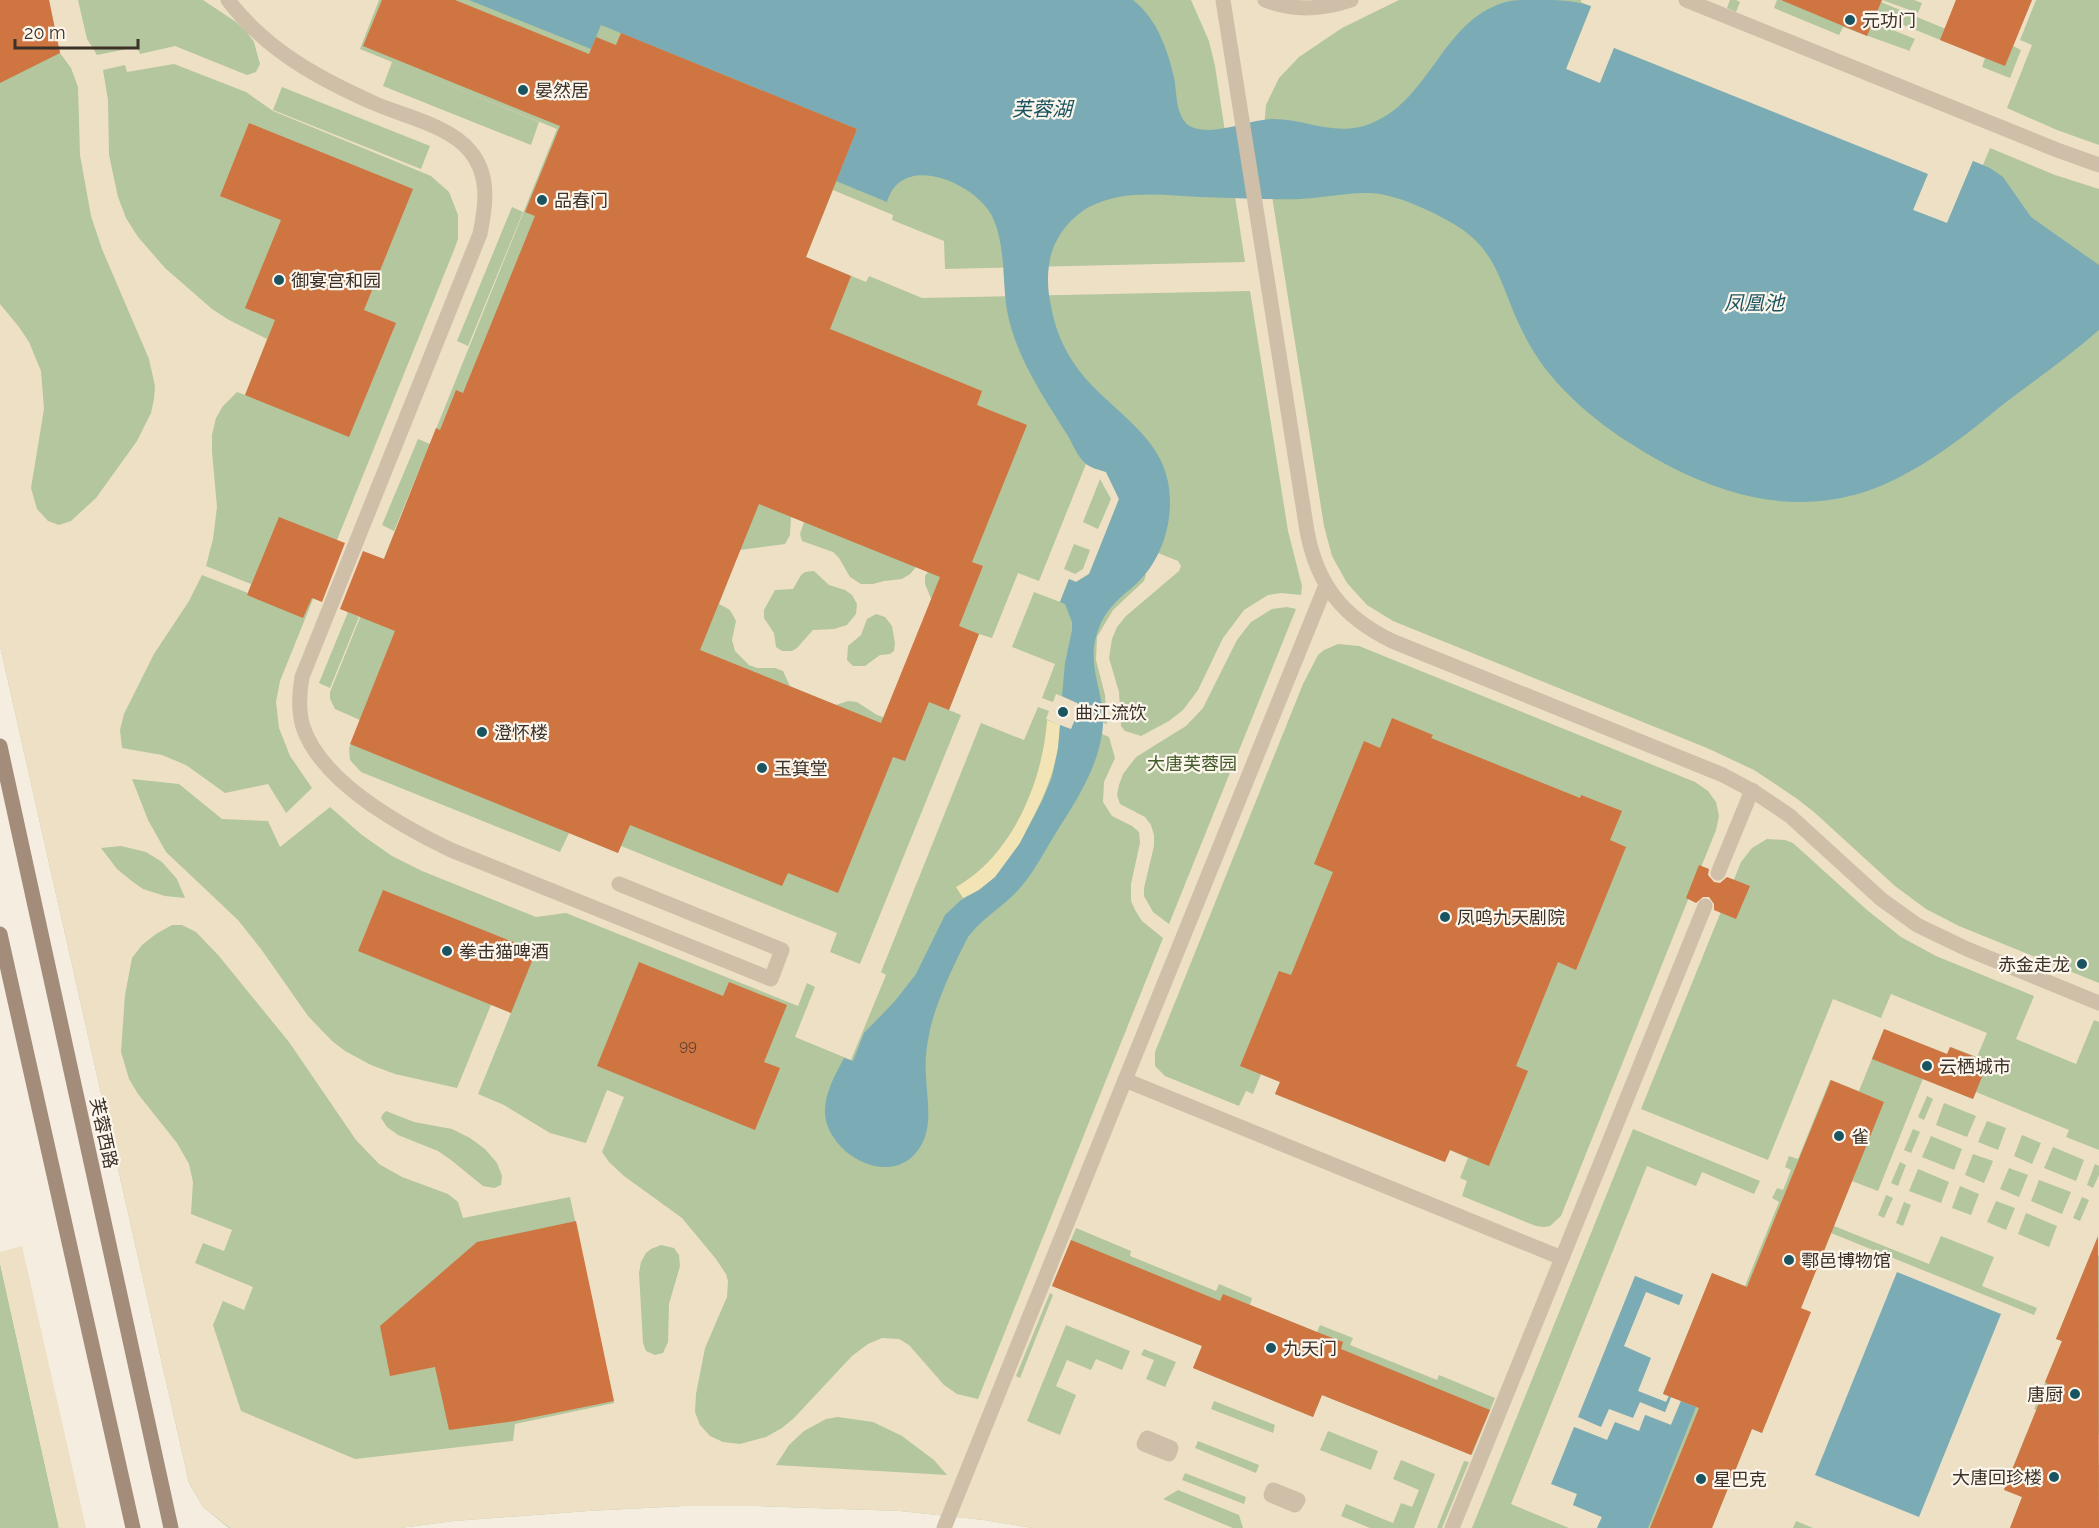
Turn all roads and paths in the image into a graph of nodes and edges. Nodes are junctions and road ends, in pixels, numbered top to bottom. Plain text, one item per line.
1 (228, 0) edge
2 (1223, 0) edge
3 (1265, 0) edge
4 (1351, 0) edge
5 (1686, 0) edge
6 (2099, 165) edge
7 (1326, 585) junction
8 (0, 746) edge
9 (1752, 790) junction
10 (1718, 873) dead end
11 (619, 884) dead end
12 (1705, 906) dead end
13 (0, 934) edge
14 (2099, 1003) edge
15 (1125, 1080) junction
16 (1562, 1258) junction
17 (133, 1528) edge
18 (171, 1528) edge
19 (944, 1528) edge
20 (1452, 1528) edge

1 - 11 lane
2 - 7 lane
3 - 4 lane
5 - 6 lane
7 - 9 lane
7 - 15 lane
8 - 18 main road, 芙蓉西路
9 - 10 lane
9 - 14 lane
12 - 16 lane
13 - 17 main road
15 - 16 lane
15 - 19 lane
16 - 20 lane

